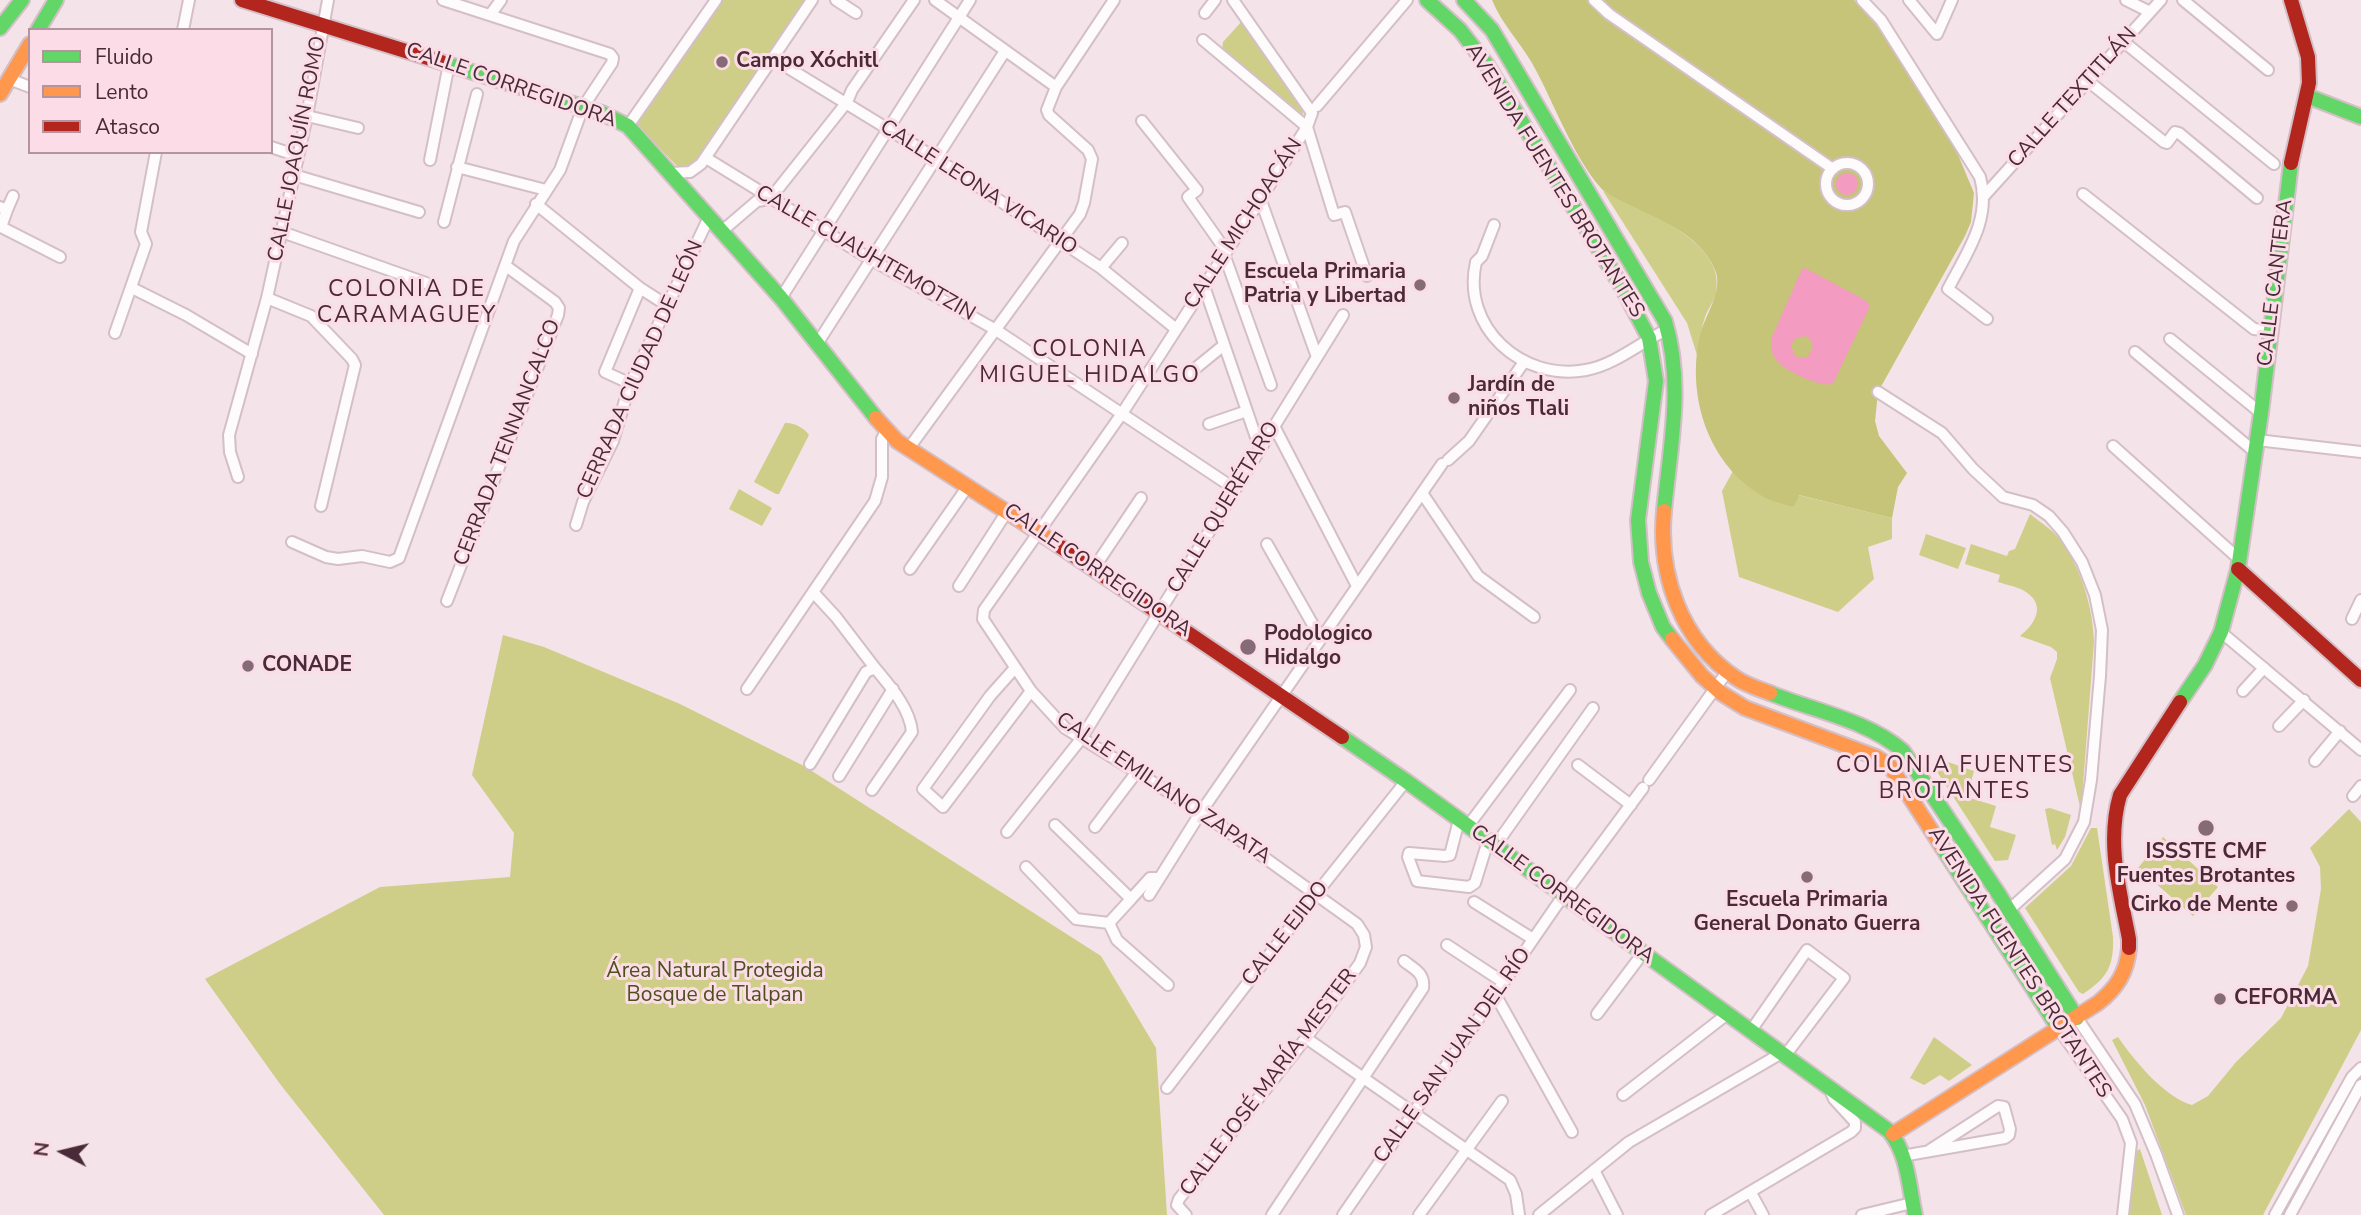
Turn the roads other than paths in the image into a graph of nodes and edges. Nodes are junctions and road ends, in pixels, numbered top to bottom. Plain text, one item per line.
1 (22, 0) edge
2 (56, 0) edge
3 (189, 0) edge
4 (242, 0) edge
5 (328, 0) edge
6 (443, 0) edge
7 (502, 0) edge
8 (812, 0) edge
9 (836, 0) edge
10 (914, 0) edge
11 (935, 0) edge
12 (970, 0) edge
13 (1114, 0) edge
14 (1215, 0) edge
15 (1233, 0) edge
16 (1407, 0) edge
17 (1427, 0) edge
18 (1464, 0) edge
19 (1594, 0) edge
20 (1862, 0) edge
21 (1909, 0) edge
22 (1952, 0) edge
23 (2126, 0) edge
24 (2161, 0) edge
25 (2183, 0) edge
26 (2291, 0) edge
27 (711, 2) edge
28 (2150, 12) junction
29 (856, 13) dead end
30 (1205, 13) dead end
31 (490, 15) junction
32 (958, 19) junction
33 (323, 24) junction
34 (0, 28) edge
35 (39, 28) edge
36 (183, 28) edge
37 (1203, 40) dead end
38 (2124, 42) junction
39 (28, 47) edge
40 (1005, 51) junction
41 (772, 58) junction
42 (449, 64) junction
43 (2269, 71) dead end
44 (9, 79) junction
45 (2088, 81) junction
46 (28, 86) edge
47 (1056, 87) junction
48 (0, 94) edge
49 (477, 94) dead end
50 (2307, 96) junction
51 (847, 102) junction
52 (583, 107) junction
53 (1314, 109) junction
54 (307, 116) junction
55 (2361, 117) edge
56 (1142, 121) dead end
57 (628, 126) junction
58 (1307, 127) junction
59 (358, 128) dead end
60 (889, 128) junction
61 (273, 148) edge
62 (156, 154) edge
63 (298, 156) junction
64 (706, 158) junction
65 (937, 159) junction
66 (430, 160) dead end
67 (2274, 164) dead end
68 (457, 166) junction
69 (1833, 169) junction
70 (671, 173) junction
71 (294, 175) junction
72 (546, 190) junction
73 (2083, 194) dead end
74 (1985, 195) junction
75 (13, 197) dead end
76 (1261, 198) junction
77 (2257, 198) dead end
78 (770, 200) junction
79 (536, 204) junction
80 (3, 209) edge
81 (419, 212) dead end
82 (709, 217) junction
83 (444, 222) dead end
84 (1494, 225) dead end
85 (0, 227) edge
86 (722, 231) junction
87 (824, 231) junction
88 (282, 232) junction
89 (1061, 242) junction
90 (1122, 243) dead end
91 (1225, 252) junction
92 (60, 257) dead end
93 (870, 259) junction
94 (506, 266) junction
95 (1101, 268) junction
96 (1367, 276) dead end
97 (426, 282) dead end
98 (1204, 286) junction
99 (132, 288) junction
100 (640, 288) junction
101 (267, 298) junction
102 (781, 298) junction
103 (668, 306) junction
104 (1343, 315) dead end
105 (1987, 318) dead end
106 (1668, 329) junction
107 (996, 330) junction
108 (1176, 330) junction
109 (2271, 331) junction
110 (114, 333) dead end
111 (1649, 338) junction
112 (2170, 339) dead end
113 (817, 344) junction
114 (1224, 345) junction
115 (2135, 352) dead end
116 (252, 354) junction
117 (1317, 357) junction
118 (1524, 362) junction
119 (1186, 376) dead end
120 (631, 384) junction
121 (1271, 385) dead end
122 (1878, 392) dead end
123 (1247, 411) junction
124 (1123, 412) junction
125 (2261, 413) junction
126 (1209, 424) dead end
127 (1274, 426) junction
128 (886, 431) junction
129 (2113, 446) dead end
130 (2256, 446) junction
131 (909, 448) junction
132 (1259, 449) junction
133 (2361, 452) edge
134 (238, 477) dead end
135 (968, 486) junction
136 (1235, 489) junction
137 (1422, 492) junction
138 (1141, 498) dead end
139 (321, 506) dead end
140 (1008, 510) junction
141 (576, 524) dead end
142 (1040, 532) junction
143 (292, 542) dead end
144 (1267, 544) dead end
145 (2239, 564) junction
146 (1094, 568) junction
147 (910, 569) dead end
148 (959, 586) dead end
149 (1357, 586) junction
150 (813, 592) junction
151 (2361, 600) edge
152 (446, 601) dead end
153 (984, 610) joint
154 (1160, 612) junction
155 (1534, 617) dead end
156 (2352, 619) dead end
157 (2221, 632) junction
158 (1321, 639) junction
159 (875, 668) junction
160 (2264, 668) junction
161 (1014, 669) junction
162 (1727, 672) junction
163 (2361, 680) edge
164 (1715, 688) junction
165 (747, 689) dead end
166 (893, 689) junction
167 (1570, 690) dead end
168 (1031, 691) junction
169 (2243, 691) dead end
170 (1282, 695) junction
171 (2304, 700) junction
172 (1593, 708) dead end
173 (2279, 726) dead end
174 (2340, 732) junction
175 (1081, 739) junction
176 (2361, 750) edge
177 (2315, 761) dead end
178 (810, 764) dead end
179 (1578, 765) dead end
180 (1136, 773) junction
181 (839, 776) dead end
182 (1406, 781) junction
183 (2361, 786) edge
184 (872, 790) dead end
185 (2353, 796) dead end
186 (1631, 805) junction
187 (1201, 812) junction
188 (1464, 823) junction
189 (1055, 825) dead end
190 (1095, 827) dead end
191 (1007, 832) dead end
192 (1962, 839) junction
193 (1491, 844) junction
194 (1945, 849) junction
195 (1026, 867) dead end
196 (1159, 878) junction
197 (1316, 894) junction
198 (1149, 895) dead end
199 (1563, 897) junction
200 (1130, 899) junction
201 (1474, 902) dead end
202 (2009, 910) junction
203 (1109, 923) junction
204 (1533, 939) junction
205 (1447, 945) dead end
206 (1366, 947) joint
207 (1643, 953) junction
208 (1404, 961) dead end
209 (1503, 982) junction
210 (1168, 985) dead end
211 (1494, 994) junction
212 (1597, 1014) dead end
213 (1726, 1015) junction
214 (2077, 1018) junction
215 (2059, 1028) junction
216 (1750, 1032) junction
217 (1306, 1038) junction
218 (1782, 1056) junction
219 (2361, 1068) edge
220 (1363, 1077) junction
221 (2361, 1085) edge
222 (1829, 1087) junction
223 (1167, 1088) dead end
224 (1623, 1095) dead end
225 (1502, 1101) dead end
226 (1414, 1113) junction
227 (1572, 1132) dead end
228 (1893, 1134) junction
229 (1468, 1150) junction
230 (1930, 1150) junction
231 (1902, 1156) junction
232 (1594, 1170) junction
233 (1751, 1193) junction
234 (1913, 1209) edge
235 (1186, 1215) edge
236 (1272, 1215) edge
237 (1343, 1215) edge
238 (1419, 1215) edge
239 (1519, 1215) edge
240 (1539, 1215) edge
241 (1617, 1215) edge
242 (1711, 1215) edge
243 (1763, 1215) edge
244 (1862, 1215) edge
245 (2123, 1215) edge
246 (2178, 1215) edge
247 (2275, 1215) edge
248 (2290, 1215) edge

1 - 34 street
2 - 35 street
3 - 36 street
4 - 33 street, CALLE CORREGIDORA
5 - 33 street, CALLE JOAQUÍN ROMO
6 - 31 street
7 - 31 street
8 - 41 street
9 - 29 street
10 - 51 street
11 - 32 street
12 - 32 street
13 - 47 street
14 - 30 street
15 - 53 street
16 - 53 street, CALLE MICHOACÁN
17 - 111 street, AVENIDA FUENTES BROTANTES
18 - 106 street, AVENIDA FUENTES BROTANTES
19 - 69 street
20 - 74 street
21 - 22 street
23 - 28 street
24 - 28 street, CALLE TEXTITLÁN
25 - 43 street
26 - 50 street, CALLE CANTERA
27 - 57 street
28 - 38 street, CALLE TEXTITLÁN
31 - 52 street
32 - 40 street
32 - 60 street
33 - 42 street, CALLE CORREGIDORA
33 - 54 street, CALLE JOAQUÍN ROMO
37 - 58 street
38 - 45 street, CALLE TEXTITLÁN
38 - 67 street
39 - 44 street
40 - 47 street
40 - 65 street
41 - 51 street, CALLE LEONA VICARIO
41 - 64 street
42 - 52 street, CALLE CORREGIDORA
42 - 66 street
44 - 46 street
44 - 48 street
45 - 74 street, CALLE TEXTITLÁN
45 - 77 street
47 - 89 street
49 - 68 street
50 - 55 street
50 - 109 street, CALLE CANTERA
51 - 60 street, CALLE LEONA VICARIO
51 - 78 street
52 - 57 street, CALLE CORREGIDORA
52 - 72 street
53 - 58 street, CALLE MICHOACÁN
54 - 59 street
54 - 63 street, CALLE JOAQUÍN ROMO
56 - 91 street
57 - 70 street, CALLE CORREGIDORA
58 - 76 street, CALLE MICHOACÁN
58 - 96 street
60 - 65 street, CALLE LEONA VICARIO
60 - 87 street
61 - 63 street
62 - 99 street
63 - 71 street, CALLE JOAQUÍN ROMO
64 - 70 street
64 - 78 street, CALLE CUAUHTEMOTZIN
65 - 89 street, CALLE LEONA VICARIO
65 - 93 street
68 - 72 street
68 - 83 street
69 - 69 street
70 - 82 street, CALLE CORREGIDORA
71 - 81 street
71 - 88 street, CALLE JOAQUÍN ROMO
72 - 79 street
73 - 109 street
74 - 105 street
75 - 80 street
76 - 91 street, CALLE MICHOACÁN
76 - 117 street
78 - 86 street
78 - 87 street, CALLE CUAUHTEMOTZIN
79 - 94 street
79 - 100 street
80 - 85 street
82 - 86 street, CALLE CORREGIDORA
82 - 103 street, CERRADA CIUDAD DE LEÓN
84 - 118 street
85 - 92 street
86 - 102 street, CALLE CORREGIDORA
87 - 93 street, CALLE CUAUHTEMOTZIN
87 - 102 street
88 - 97 street
88 - 101 street, CALLE JOAQUÍN ROMO
89 - 95 street, CALLE LEONA VICARIO
89 - 107 street
90 - 95 street
91 - 98 street, CALLE MICHOACÁN
91 - 121 street
93 - 107 street, CALLE CUAUHTEMOTZIN
93 - 113 street
94 - 143 street
94 - 152 street, CERRADA TENNANCALCO
95 - 108 street, CALLE LEONA VICARIO
98 - 108 street, CALLE MICHOACÁN
98 - 114 street
99 - 110 street
99 - 116 street
100 - 103 street
100 - 120 street
101 - 116 street, CALLE JOAQUÍN ROMO
101 - 139 street
102 - 113 street, CALLE CORREGIDORA
103 - 120 street, CERRADA CIUDAD DE LEÓN
104 - 117 street, CALLE QUERÉTARO
106 - 111 street
106 - 162 street, AVENIDA FUENTES BROTANTES
107 - 124 street, CALLE CUAUHTEMOTZIN
107 - 131 street
108 - 124 street, CALLE MICHOACÁN
109 - 125 street, CALLE CANTERA
111 - 118 street
111 - 164 street, AVENIDA FUENTES BROTANTES
112 - 125 street
113 - 128 street, CALLE CORREGIDORA
114 - 119 street
114 - 123 street
115 - 130 street
116 - 134 street, CALLE JOAQUÍN ROMO
117 - 127 street, CALLE QUERÉTARO
118 - 137 street
120 - 141 street, CERRADA CIUDAD DE LEÓN
122 - 202 street
123 - 126 street
123 - 132 street
124 - 136 street, CALLE CUAUHTEMOTZIN
124 - 142 street, CALLE MICHOACÁN
125 - 130 street, CALLE CANTERA
127 - 132 street, CALLE QUERÉTARO
127 - 149 street
128 - 131 street, CALLE CORREGIDORA
128 - 150 street
129 - 145 street
130 - 133 street
130 - 145 street, CALLE CANTERA
131 - 135 street, CALLE CORREGIDORA
132 - 136 street, CALLE QUERÉTARO
135 - 140 street, CALLE CORREGIDORA
135 - 147 street
136 - 154 street, CALLE QUERÉTARO
137 - 149 street
137 - 155 street
138 - 146 street
140 - 142 street, CALLE CORREGIDORA
140 - 148 street
142 - 146 street, CALLE CORREGIDORA
142 - 153 street, CALLE MICHOACÁN
144 - 158 street
145 - 157 street, CALLE CANTERA
145 - 163 street
146 - 154 street, CALLE CORREGIDORA
149 - 158 street
150 - 159 street
150 - 165 street
151 - 156 street
153 - 161 street, CALLE EMILIANO ZAPATA
154 - 170 street, CALLE CORREGIDORA
154 - 175 street, CALLE QUERÉTARO
157 - 160 street
157 - 214 street, CALLE CANTERA
158 - 170 street
159 - 166 street
159 - 178 street
160 - 169 street
160 - 171 street
161 - 168 street, CALLE EMILIANO ZAPATA
161 - 168 street
162 - 164 street, CALLE SAN JUAN DEL RÍO
162 - 192 street, AVENIDA FUENTES BROTANTES
164 - 186 street, CALLE SAN JUAN DEL RÍO
164 - 194 street, AVENIDA FUENTES BROTANTES
166 - 181 street
166 - 184 street
167 - 188 street
168 - 175 street, CALLE EMILIANO ZAPATA
170 - 182 street, CALLE CORREGIDORA
170 - 187 street
171 - 173 street
171 - 174 street
172 - 193 street
174 - 176 street
174 - 177 street
175 - 180 street, CALLE EMILIANO ZAPATA
175 - 191 street, CALLE QUERÉTARO
179 - 186 street
180 - 187 street, CALLE EMILIANO ZAPATA
180 - 190 street
182 - 188 street, CALLE CORREGIDORA
182 - 197 street, CALLE EJIDO
183 - 185 street
186 - 199 street, CALLE SAN JUAN DEL RÍO
187 - 196 street
187 - 197 street, CALLE EMILIANO ZAPATA
188 - 193 street, CALLE CORREGIDORA
188 - 193 street
189 - 200 street
192 - 194 street
192 - 202 street, AVENIDA FUENTES BROTANTES
193 - 199 street, CALLE CORREGIDORA
194 - 215 street, AVENIDA FUENTES BROTANTES
195 - 203 street
196 - 198 street
196 - 200 street
197 - 206 street, CALLE EMILIANO ZAPATA
197 - 223 street, CALLE EJIDO
199 - 204 street, CALLE SAN JUAN DEL RÍO
199 - 207 street, CALLE CORREGIDORA
200 - 203 street
201 - 204 street
202 - 214 street, AVENIDA FUENTES BROTANTES
203 - 210 street
204 - 209 street, CALLE SAN JUAN DEL RÍO
205 - 209 street
206 - 217 street, CALLE JOSÉ MARÍA MESTER
207 - 212 street
207 - 213 street, CALLE CORREGIDORA
208 - 220 street
209 - 211 street, CALLE SAN JUAN DEL RÍO
211 - 226 street, CALLE SAN JUAN DEL RÍO
211 - 227 street
213 - 216 street, CALLE CORREGIDORA
213 - 224 street
214 - 215 street, CALLE CANTERA
214 - 246 street, AVENIDA FUENTES BROTANTES
215 - 228 street, CALLE CANTERA
215 - 245 street, AVENIDA FUENTES BROTANTES
216 - 218 street, CALLE CORREGIDORA
216 - 218 street
217 - 220 street
217 - 235 street, CALLE JOSÉ MARÍA MESTER
218 - 222 street, CALLE CORREGIDORA
218 - 232 street
219 - 247 street
220 - 226 street
220 - 236 street
221 - 248 street
222 - 228 street, CALLE CORREGIDORA
222 - 233 street
225 - 229 street
226 - 229 street
226 - 237 street, CALLE SAN JUAN DEL RÍO
228 - 231 street
229 - 238 street
229 - 239 street
230 - 230 street
230 - 231 street
231 - 234 street
232 - 240 street
232 - 241 street
233 - 242 street
233 - 243 street
234 - 244 street

